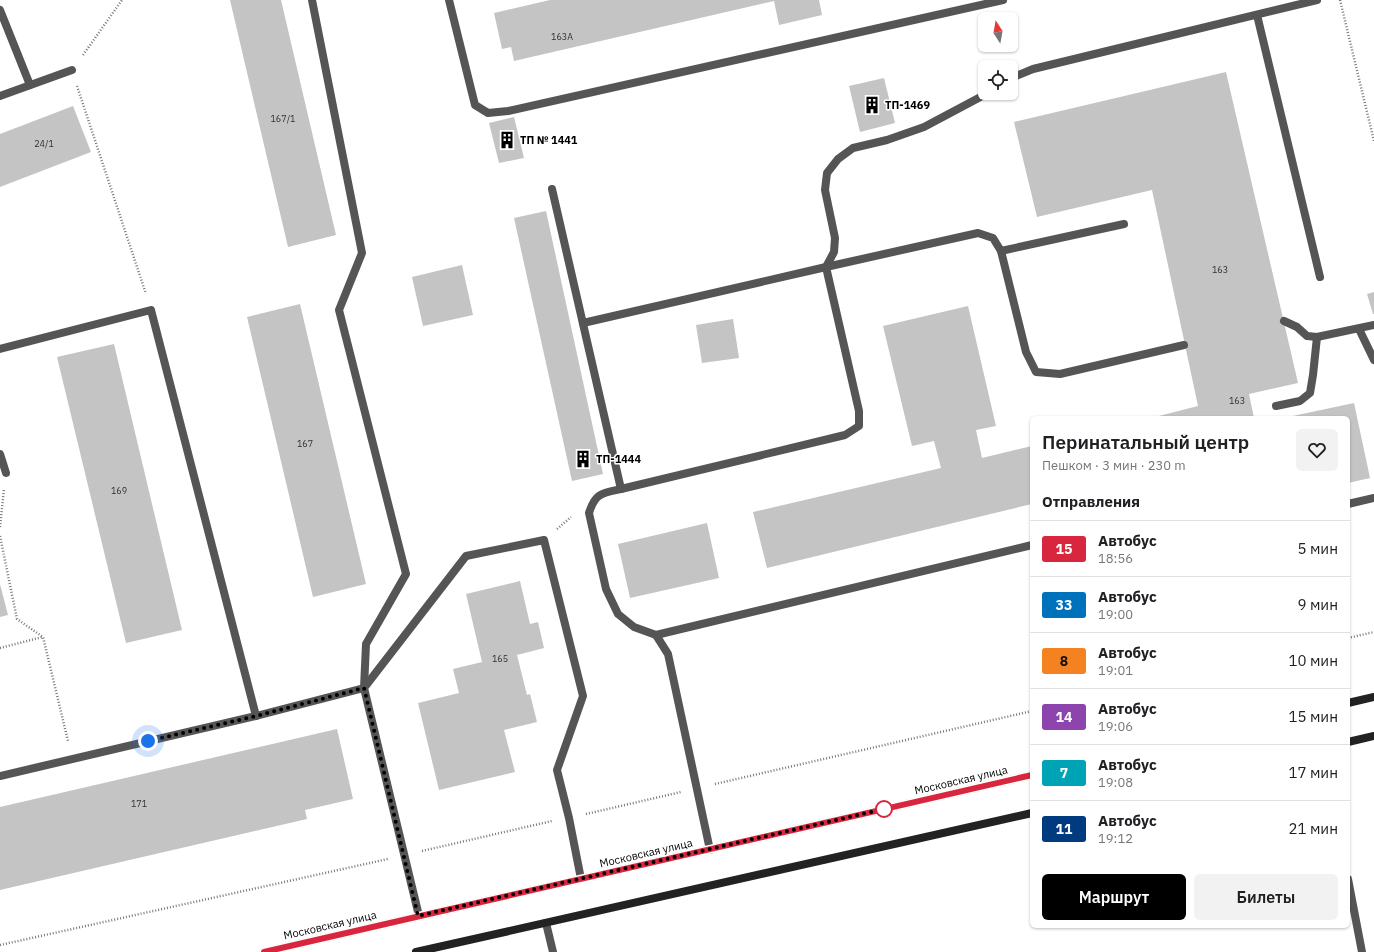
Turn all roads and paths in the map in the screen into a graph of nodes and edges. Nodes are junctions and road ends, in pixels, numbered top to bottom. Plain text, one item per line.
1 (122, 0) edge
2 (312, 0) edge
3 (449, 0) edge
4 (1003, 0) edge
5 (1317, 0) edge
6 (1340, 0) edge
7 (0, 10) edge
8 (1257, 15) junction
9 (72, 70) junction
10 (1018, 75) edge
11 (30, 85) junction
12 (0, 96) edge
13 (978, 98) edge
14 (1374, 141) edge
15 (552, 189) dead end
16 (1124, 224) dead end
17 (1001, 251) junction
18 (826, 267) junction
19 (1320, 277) dead end
20 (151, 310) junction
21 (1284, 321) dead end
22 (583, 323) junction
23 (1374, 325) edge
24 (1359, 329) junction
25 (1317, 337) junction
26 (1184, 345) dead end
27 (0, 349) edge
28 (1374, 360) edge
29 (1276, 406) dead end
30 (0, 454) edge
31 (6, 473) joint
32 (621, 489) junction
33 (1374, 498) edge
34 (592, 502) junction
35 (1350, 504) edge
36 (0, 527) edge
37 (0, 536) edge
38 (544, 540) junction
39 (1030, 545) edge
40 (1374, 632) edge
41 (656, 635) junction
42 (43, 637) junction
43 (1350, 638) edge
44 (0, 648) edge
45 (364, 688) junction
46 (1374, 697) edge
47 (1350, 703) edge
48 (1030, 711) edge
49 (256, 716) junction
50 (1374, 736) edge
51 (1350, 742) edge
52 (72, 759) junction
53 (1030, 775) edge
54 (0, 776) edge
55 (697, 788) junction
56 (1030, 813) edge
57 (569, 818) junction
58 (710, 850) junction
59 (404, 856) junction
60 (581, 879) junction
61 (1350, 889) edge
62 (418, 916) junction
63 (546, 923) junction
64 (0, 945) edge
65 (264, 952) edge
66 (416, 952) edge
67 (553, 952) edge
68 (1362, 952) edge

1 - 9 path
2 - 45 street
3 - 4 street
5 - 8 street
6 - 14 path
7 - 11 street
8 - 10 street
8 - 19 street
9 - 11 street
9 - 20 path
11 - 12 street
13 - 18 street
15 - 22 street
16 - 17 street
17 - 18 street
17 - 26 street
18 - 22 street
18 - 32 street
20 - 27 street
20 - 49 street
21 - 25 street
22 - 32 street
23 - 24 street
24 - 25 street
24 - 28 street
25 - 29 street
30 - 31 street
31 - 36 path
32 - 34 street
33 - 35 street
34 - 38 path
34 - 41 street
37 - 42 path
38 - 45 street
38 - 57 street
39 - 41 street
40 - 43 path
41 - 55 street
42 - 44 path
42 - 52 path
45 - 49 street
45 - 59 street
46 - 47 main road
48 - 55 path
49 - 52 street
50 - 51 main road
52 - 54 street
53 - 58 main road, Московская улица
55 - 57 path
55 - 58 street
56 - 63 main road
57 - 59 path
57 - 60 street
58 - 60 main road, Московская улица
59 - 62 street
59 - 64 path
60 - 62 main road, Московская улица
61 - 68 street
62 - 65 main road, Московская улица
63 - 66 main road
63 - 67 street

